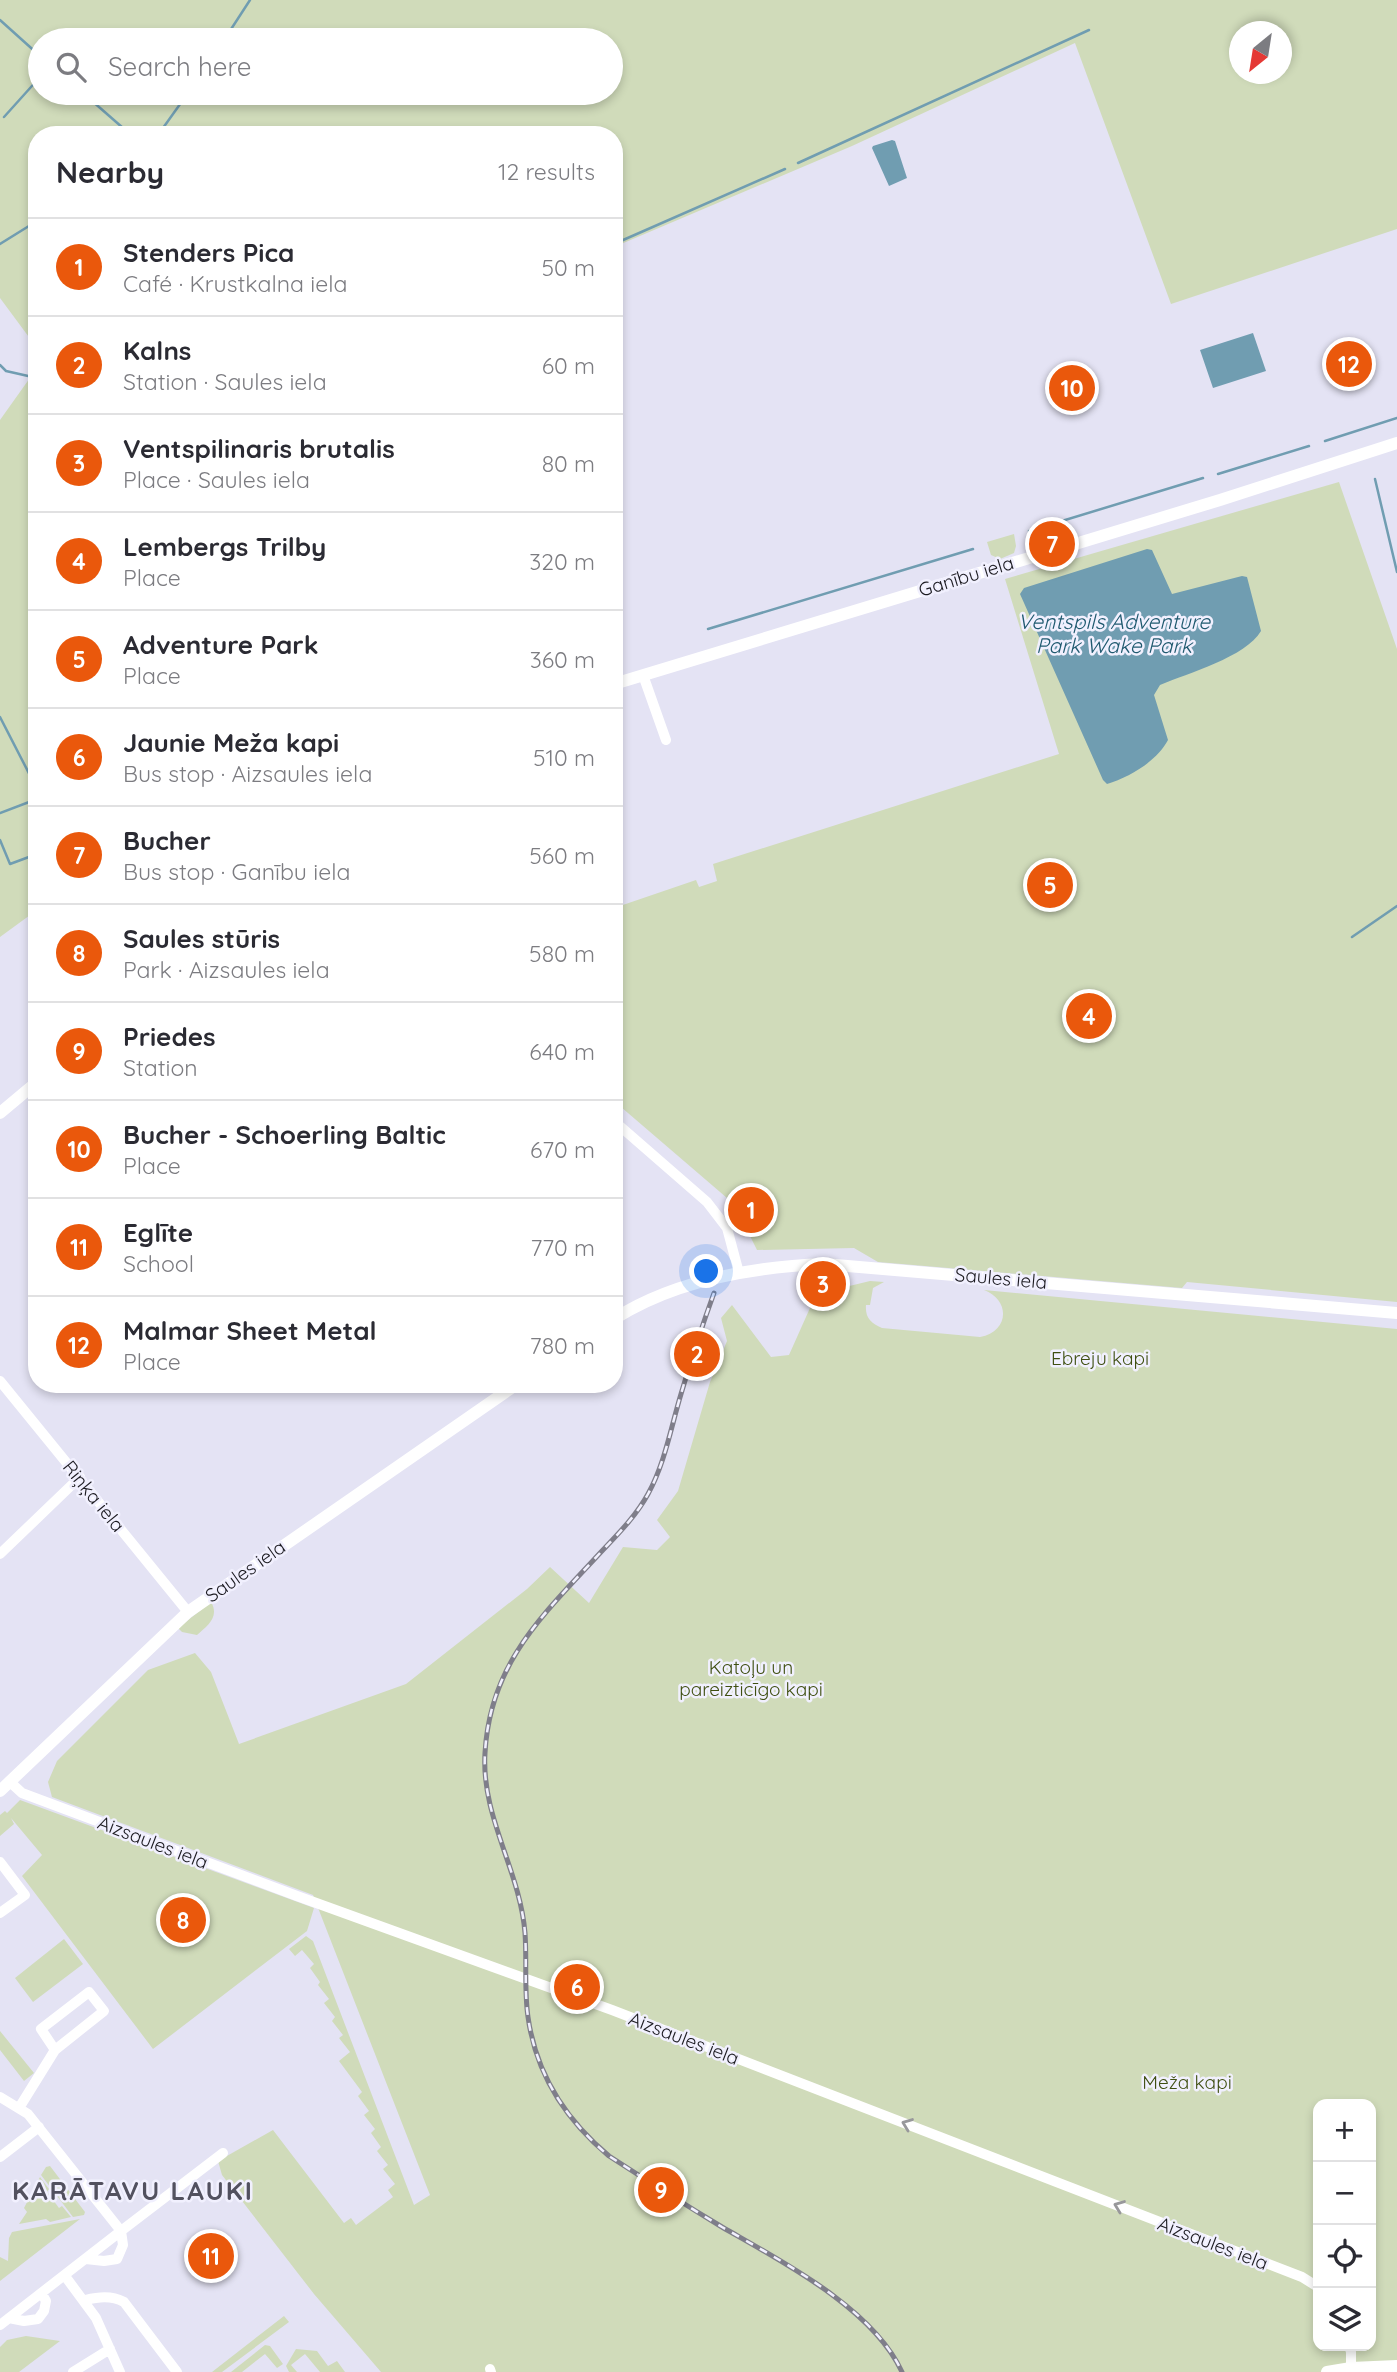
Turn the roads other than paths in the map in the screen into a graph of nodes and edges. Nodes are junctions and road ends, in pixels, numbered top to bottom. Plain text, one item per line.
1 (1397, 443) edge
2 (643, 675) junction
3 (623, 681) edge
4 (666, 740) dead end
5 (28, 1090) edge
6 (0, 1113) edge
7 (623, 1129) edge
8 (739, 1273) junction
9 (1397, 1313) edge
10 (623, 1315) edge
11 (0, 1381) edge
12 (504, 1393) edge
13 (80, 1478) junction
14 (0, 1554) edge
15 (188, 1612) junction
16 (5, 1786) edge
17 (0, 1861) edge
18 (0, 1913) edge
19 (55, 2050) junction
20 (3, 2101) edge
21 (19, 2108) junction
22 (39, 2127) junction
23 (223, 2153) dead end
24 (0, 2157) edge
25 (121, 2231) junction
26 (86, 2259) junction
27 (65, 2276) junction
28 (1313, 2284) edge
29 (42, 2294) junction
30 (85, 2300) junction
31 (4, 2321) edge
32 (110, 2349) junction
33 (1349, 2351) edge
34 (1397, 2366) edge
35 (1351, 2368) junction
36 (73, 2372) edge
37 (120, 2372) edge
38 (177, 2372) edge
39 (1327, 2372) edge

1 - 2 street, Ganību iela
2 - 3 street, Ganību iela
2 - 4 street
5 - 6 street
7 - 8 street
8 - 9 street, Saules iela
8 - 10 street, Saules iela
11 - 13 street, Riņķa iela
12 - 15 street, Saules iela
13 - 14 street
13 - 15 street, Riņķa iela
15 - 16 street, Saules iela
28 -> 16 street, Aizsaules iela
17 - 18 street
19 - 19 street
19 - 21 street
20 - 21 street
21 - 22 street
22 - 24 street
22 - 25 street
23 - 25 street
25 - 26 street
25 - 26 street
26 - 27 street
27 - 29 street
27 - 30 street
29 - 31 street
29 - 31 street
30 - 32 street
30 - 38 street
32 - 36 street
32 - 37 street
33 - 35 street
34 - 35 street
35 - 39 street

